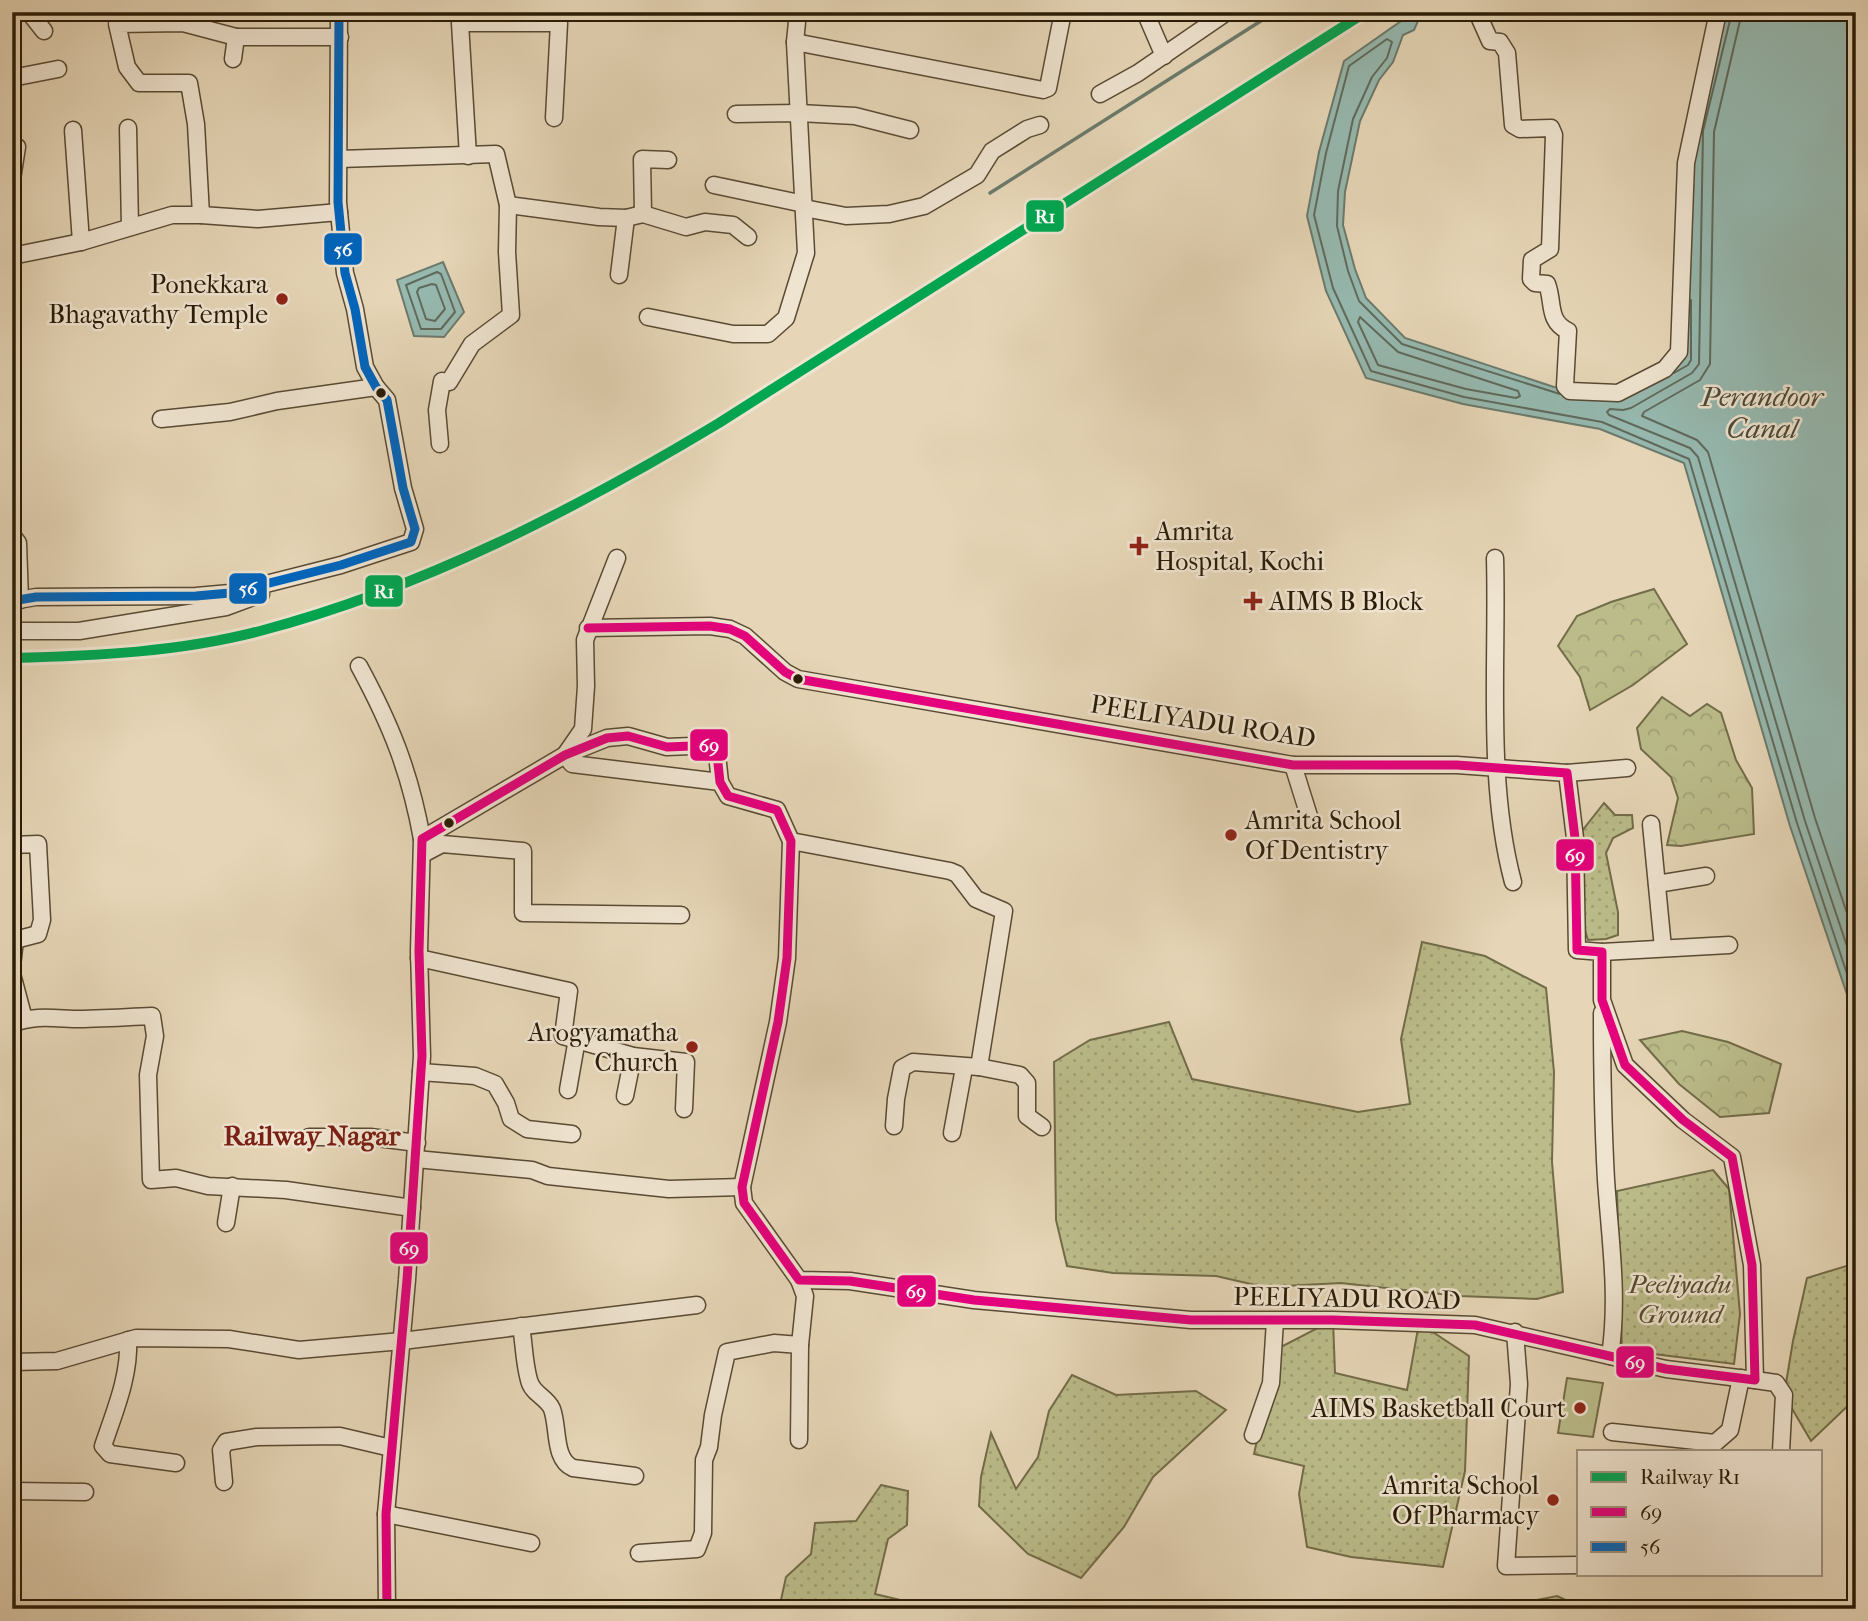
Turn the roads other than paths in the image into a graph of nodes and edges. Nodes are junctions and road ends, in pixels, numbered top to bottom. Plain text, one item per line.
1 (30, 12) edge
2 (339, 12) edge
3 (798, 12) edge
4 (1063, 12) edge
5 (1145, 12) edge
6 (1227, 12) edge
7 (1477, 12) edge
8 (1718, 12) edge
9 (559, 18) edge
10 (44, 31) dead end
11 (236, 37) junction
12 (340, 37) junction
13 (794, 42) junction
14 (1164, 56) junction
15 (233, 59) dead end
16 (58, 69) dead end
17 (12, 78) edge
18 (1100, 94) dead end
19 (799, 113) junction
20 (736, 114) dead end
21 (554, 118) dead end
22 (1040, 125) dead end
23 (128, 128) dead end
24 (73, 130) dead end
25 (910, 130) dead end
26 (12, 144) edge
27 (468, 156) junction
28 (339, 159) junction
29 (668, 160) dead end
30 (12, 179) edge
31 (713, 185) dead end
32 (508, 205) junction
33 (804, 206) junction
34 (339, 212) junction
35 (643, 214) junction
36 (201, 215) junction
37 (626, 218) junction
38 (130, 227) junction
39 (748, 237) dead end
40 (80, 242) junction
41 (12, 256) edge
42 (619, 275) dead end
43 (648, 317) dead end
44 (376, 387) junction
45 (161, 419) dead end
46 (440, 444) dead end
47 (12, 535) edge
48 (617, 558) dead end
49 (1495, 558) dead end
50 (341, 565) junction
51 (16, 600) edge
52 (588, 628) junction
53 (12, 631) edge
54 (359, 666) dead end
55 (565, 755) junction
56 (1293, 765) junction
57 (1627, 768) dead end
58 (1497, 769) junction
59 (1567, 773) junction
60 (720, 782) junction
61 (1308, 816) dead end
62 (1651, 824) dead end
63 (791, 841) junction
64 (12, 845) edge
65 (422, 847) junction
66 (1706, 876) dead end
67 (1513, 882) dead end
68 (1657, 884) junction
69 (681, 915) dead end
70 (1729, 945) dead end
71 (1663, 948) junction
72 (1602, 952) junction
73 (419, 958) junction
74 (12, 966) edge
75 (12, 974) edge
76 (1602, 1000) junction
77 (18, 1022) edge
78 (577, 1039) junction
79 (633, 1056) junction
80 (972, 1067) junction
81 (421, 1072) junction
82 (568, 1090) dead end
83 (625, 1096) dead end
84 (684, 1109) dead end
85 (894, 1125) dead end
86 (1042, 1127) dead end
87 (952, 1133) dead end
88 (572, 1134) dead end
89 (309, 1137) dead end
90 (416, 1151) junction
91 (232, 1186) junction
92 (741, 1187) junction
93 (412, 1208) junction
94 (226, 1223) dead end
95 (799, 1280) junction
96 (696, 1306) dead end
97 (1275, 1321) junction
98 (521, 1326) junction
99 (1516, 1332) junction
100 (128, 1340) junction
101 (402, 1341) junction
102 (800, 1345) junction
103 (1610, 1356) junction
104 (12, 1362) edge
105 (1748, 1379) junction
106 (1612, 1432) dead end
107 (1253, 1435) dead end
108 (799, 1440) dead end
109 (391, 1448) junction
110 (1781, 1450) edge
111 (176, 1463) dead end
112 (635, 1476) dead end
113 (224, 1482) dead end
114 (12, 1491) edge
115 (85, 1492) dead end
116 (386, 1514) junction
117 (531, 1543) dead end
118 (639, 1553) dead end
119 (1577, 1565) edge
120 (387, 1609) edge

1 - 10 street
2 - 12 street
3 - 13 street
4 - 13 street
5 - 14 street
6 - 14 street
7 - 8 street
9 - 21 street
9 - 27 street
11 - 12 street
11 - 15 street
11 - 36 street
12 - 28 street
13 - 19 street
14 - 18 street
16 - 17 street
19 - 20 street
19 - 25 street
19 - 33 street
22 - 33 street
23 - 38 street
24 - 40 street
26 - 30 street
27 - 28 street
27 - 32 street
28 - 34 street
29 - 35 street
31 - 33 street
32 - 37 street
32 - 46 street
33 - 43 street
34 - 36 street
34 - 44 street
35 - 37 street
35 - 39 street
36 - 38 street
37 - 42 street
38 - 40 street
40 - 41 street
44 - 45 street
44 - 50 street
47 - 51 street
48 - 52 street
49 - 58 street
50 - 51 street
50 - 53 street
52 - 55 street
52 - 56 street, PEELIYADU ROAD
54 - 65 street
55 - 60 street
55 - 60 street
55 - 65 street
56 - 58 street, PEELIYADU ROAD
56 - 61 street
57 - 59 street, PEELIYADU ROAD
58 - 59 street, PEELIYADU ROAD
58 - 67 street
59 - 72 street
60 - 63 street
62 - 68 street
63 - 80 street
63 - 92 street
64 - 74 street
65 - 69 street
65 - 73 street
66 - 68 street
68 - 71 street
70 - 71 street
71 - 72 street
72 - 76 street
73 - 78 street
73 - 81 street
75 - 77 street
76 - 103 street
76 - 105 street
77 - 91 street
78 - 79 street
78 - 82 street
79 - 83 street
79 - 84 street
80 - 85 street
80 - 86 street
80 - 87 street
81 - 88 street
81 - 90 street
89 - 90 street
90 - 92 street
90 - 93 street
91 - 93 street
91 - 94 street
92 - 95 street
93 - 101 street
95 - 97 street, PEELIYADU ROAD
95 - 102 street
96 - 98 street
97 - 99 street, PEELIYADU ROAD
97 - 107 street
98 - 101 street
98 - 112 street
99 - 103 street, PEELIYADU ROAD
99 - 119 street
100 - 101 street
100 - 104 street
100 - 111 street
101 - 109 street
102 - 108 street
102 - 118 street
103 - 105 street, PEELIYADU ROAD
105 - 106 street
105 - 110 street, PEELIYADU ROAD
109 - 113 street
109 - 116 street
114 - 115 street
116 - 117 street
116 - 120 street

